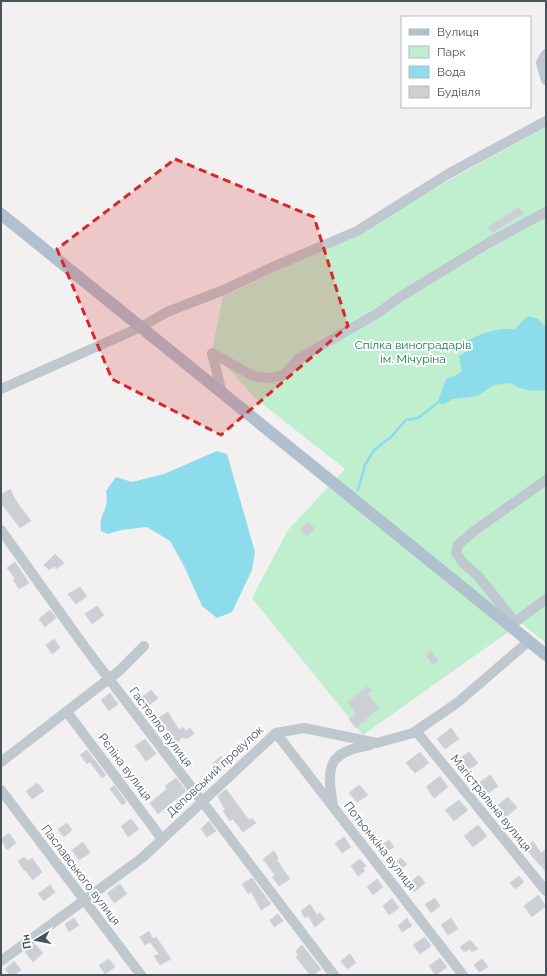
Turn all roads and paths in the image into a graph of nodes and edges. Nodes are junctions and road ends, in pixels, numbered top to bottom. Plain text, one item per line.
1 (546, 54) edge
2 (546, 80) edge
3 (546, 121) edge
4 (546, 212) edge
5 (1, 214) edge
6 (141, 327) junction
7 (1, 388) edge
8 (222, 393) junction
9 (546, 480) edge
10 (1, 530) edge
11 (546, 599) edge
12 (513, 624) junction
13 (529, 641) junction
14 (144, 646) dead end
15 (546, 655) edge
16 (109, 679) junction
17 (67, 712) junction
18 (416, 732) junction
19 (276, 733) junction
20 (377, 743) junction
21 (1, 762) edge
22 (1, 790) edge
23 (202, 802) junction
24 (333, 807) junction
25 (162, 839) junction
26 (546, 890) edge
27 (83, 900) junction
28 (1, 961) edge
29 (141, 975) edge
30 (334, 975) edge
31 (463, 975) edge

1 - 2 street
3 - 6 street
4 - 8 street
5 - 6 main road
6 - 7 street
6 - 8 main road
8 - 12 main road
9 - 12 street
10 - 16 street, Гастелло вулиця
11 - 12 street
12 - 13 main road
13 - 15 main road
13 - 18 street, Деповський провулок
14 - 16 street
16 - 17 street
16 - 23 street, Гастелло вулиця
17 - 21 street
17 - 25 street, Рєпіна вулиця
18 - 20 street, Деповський провулок
18 - 26 street, Магістральна вулиця
19 - 20 street, Деповський провулок
19 - 23 street, Деповський провулок
19 - 24 street, Потьомкіна вулиця
20 - 24 street
22 - 27 street, Паславського вулиця
23 - 25 street, Деповський провулок
23 - 30 street, Гастелло вулиця
24 - 31 street, Потьомкіна вулиця
25 - 27 street, Деповський провулок
27 - 28 street, Деповський провулок
27 - 29 street, Паславського вулиця

